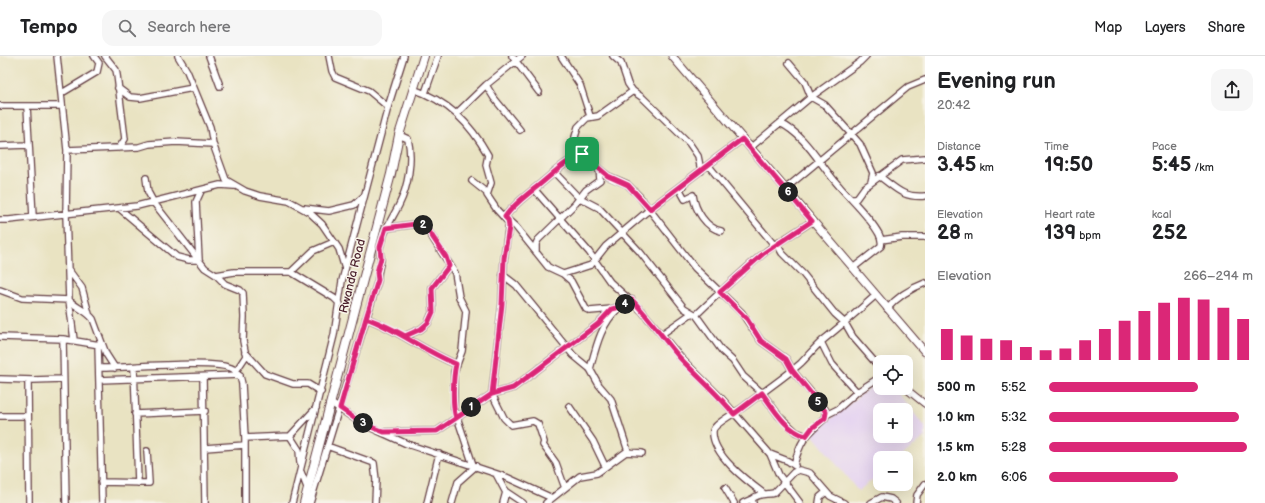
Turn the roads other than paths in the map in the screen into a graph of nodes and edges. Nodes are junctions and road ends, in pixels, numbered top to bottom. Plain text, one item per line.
1 (57, 56) edge
2 (94, 56) edge
3 (105, 56) edge
4 (178, 56) edge
5 (209, 56) edge
6 (329, 56) edge
7 (404, 56) edge
8 (424, 56) edge
9 (438, 56) edge
10 (522, 56) edge
11 (562, 56) edge
12 (613, 56) edge
13 (672, 56) edge
14 (866, 56) edge
15 (514, 58) edge
16 (789, 63) dead end
17 (925, 80) edge
18 (486, 85) junction
19 (220, 86) dead end
20 (118, 88) junction
21 (193, 88) junction
22 (413, 89) junction
23 (633, 91) junction
24 (540, 92) dead end
25 (62, 93) junction
26 (425, 93) junction
27 (811, 97) junction
28 (0, 106) edge
29 (27, 106) junction
30 (62, 106) junction
31 (388, 107) junction
32 (457, 113) junction
33 (590, 116) junction
34 (780, 123) junction
35 (520, 130) dead end
36 (851, 133) junction
37 (399, 135) junction
38 (742, 139) junction
39 (213, 144) junction
40 (29, 145) junction
41 (0, 146) edge
42 (119, 148) junction
43 (750, 148) junction
44 (67, 150) junction
45 (582, 154) junction
46 (925, 158) edge
47 (819, 162) junction
48 (708, 165) junction
49 (872, 168) junction
50 (599, 169) junction
51 (701, 171) junction
52 (554, 172) junction
53 (880, 176) junction
54 (146, 178) dead end
55 (472, 181) dead end
56 (686, 182) junction
57 (871, 182) junction
58 (235, 187) junction
59 (534, 189) junction
60 (785, 189) junction
61 (201, 190) junction
62 (487, 193) junction
63 (366, 194) junction
64 (925, 196) edge
65 (580, 198) junction
66 (854, 201) junction
67 (154, 203) junction
68 (304, 208) junction
69 (120, 209) junction
70 (650, 209) junction
71 (66, 214) junction
72 (33, 217) junction
73 (559, 218) junction
74 (506, 219) junction
75 (0, 220) edge
76 (812, 221) junction
77 (386, 228) junction
78 (721, 231) dead end
79 (621, 233) junction
80 (925, 237) edge
81 (881, 240) junction
82 (334, 242) junction
83 (776, 245) junction
84 (536, 252) junction
85 (199, 260) junction
86 (596, 260) junction
87 (449, 266) junction
88 (853, 268) junction
89 (68, 270) junction
90 (345, 270) junction
91 (291, 272) junction
92 (563, 274) junction
93 (216, 275) junction
94 (503, 275) junction
95 (925, 283) edge
96 (1, 289) edge
97 (720, 292) junction
98 (876, 296) junction
99 (69, 300) junction
100 (632, 300) junction
101 (340, 304) junction
102 (620, 307) junction
103 (612, 309) junction
104 (887, 309) junction
105 (89, 314) junction
106 (694, 314) junction
107 (366, 318) junction
108 (845, 323) junction
109 (73, 329) junction
110 (662, 334) junction
111 (405, 336) junction
112 (0, 337) edge
113 (63, 339) junction
114 (74, 340) junction
115 (85, 342) junction
116 (821, 342) junction
117 (100, 345) junction
118 (567, 348) junction
119 (245, 352) junction
120 (925, 352) edge
121 (873, 360) edge
122 (456, 364) junction
123 (134, 367) junction
124 (99, 368) junction
125 (115, 368) junction
126 (590, 369) junction
127 (792, 370) junction
128 (238, 373) junction
129 (203, 377) junction
130 (134, 378) junction
131 (0, 379) edge
132 (63, 379) junction
133 (28, 380) junction
134 (99, 380) junction
135 (873, 382) edge
136 (321, 392) junction
137 (857, 392) junction
138 (762, 393) junction
139 (492, 394) junction
140 (913, 394) edge
141 (331, 403) junction
142 (925, 404) edge
143 (569, 406) dead end
144 (317, 407) junction
145 (340, 408) junction
146 (205, 411) junction
147 (135, 414) junction
148 (734, 414) junction
149 (826, 415) junction
150 (0, 416) edge
151 (28, 416) junction
152 (314, 417) junction
153 (456, 418) junction
154 (326, 421) junction
155 (384, 432) junction
156 (290, 436) junction
157 (806, 436) junction
158 (245, 438) junction
159 (245, 446) junction
160 (327, 446) junction
161 (205, 448) junction
162 (147, 451) dead end
163 (628, 451) junction
164 (642, 453) dead end
165 (439, 454) junction
166 (770, 454) junction
167 (475, 466) junction
168 (606, 466) junction
169 (795, 467) junction
170 (300, 472) junction
171 (496, 474) junction
172 (101, 482) junction
173 (138, 483) junction
174 (785, 483) junction
175 (925, 484) edge
176 (565, 488) junction
177 (725, 488) dead end
178 (308, 491) junction
179 (506, 492) junction
180 (826, 492) junction
181 (763, 493) junction
182 (552, 498) junction
183 (752, 501) edge
184 (841, 502) edge
185 (30, 503) edge
186 (66, 503) edge
187 (102, 503) edge
188 (205, 503) edge
189 (246, 503) edge
190 (292, 503) edge
191 (304, 503) edge
192 (310, 503) edge
193 (375, 503) edge
194 (427, 503) edge
195 (452, 503) edge
196 (503, 503) edge
197 (523, 503) edge
198 (546, 503) edge
199 (734, 503) edge
200 (742, 503) edge
201 (800, 503) edge
202 (819, 503) edge
203 (871, 503) edge
204 (896, 503) edge
205 (916, 503) edge

1 - 25 street
2 - 25 street
3 - 20 street
4 - 21 street
5 - 19 street
6 - 31 street
7 - 31 street
8 - 22 highway, Rwanda Road
9 - 26 street
10 - 15 street
11 - 33 street
12 - 23 street
13 - 38 main road
14 - 27 street
15 - 18 street
15 - 24 street
16 - 27 street
17 - 36 street
18 - 32 street
18 - 35 street
20 - 21 street
20 - 42 street
21 - 39 street
22 - 26 street
22 - 37 highway, Rwanda Road
23 - 33 street
23 - 51 street
25 - 30 street
26 - 32 street
27 - 34 street
27 - 36 street
28 - 29 street
29 - 30 street
29 - 40 street
30 - 44 street
31 - 63 street
32 - 62 street
33 - 45 street
34 - 43 street
34 - 47 street
36 - 47 street
36 - 49 street
37 - 77 street
37 - 141 highway, Rwanda Road
38 - 43 main road
38 - 48 street
39 - 42 street
39 - 58 street
40 - 41 street
40 - 72 street
42 - 44 street
43 - 60 main road
44 - 71 street
45 - 50 street
45 - 52 street
46 - 53 street
47 - 60 street
47 - 66 street
48 - 51 street
48 - 83 street
49 - 53 street
49 - 57 street
50 - 65 street
50 - 70 street
51 - 56 street
52 - 59 street
52 - 65 street
53 - 57 street
53 - 64 street
54 - 67 street
55 - 62 street
56 - 70 street
56 - 78 street
57 - 66 street
58 - 61 street
58 - 68 street
59 - 73 street
59 - 74 street
60 - 76 main road
61 - 67 street
61 - 85 street
62 - 74 street
63 - 68 street
63 - 90 street
65 - 73 street
65 - 79 street
66 - 81 street
67 - 69 street
67 - 85 street
68 - 82 street
69 - 71 street
69 - 85 street
70 - 79 street
70 - 97 street
71 - 72 street
71 - 89 street
72 - 75 street
73 - 84 street
73 - 86 street
74 - 84 street
74 - 94 street
76 - 83 street
76 - 88 main road
77 - 87 street
77 - 107 street
79 - 86 street
79 - 106 street
80 - 81 street
81 - 88 street
82 - 90 street
82 - 91 street
83 - 97 street
83 - 108 street
84 - 92 street
85 - 93 street
86 - 92 street
86 - 100 street
87 - 111 street
87 - 122 street
88 - 98 main road
89 - 99 street
89 - 105 street
90 - 101 street
91 - 93 street
91 - 101 street
92 - 103 street
93 - 119 street
94 - 118 street
94 - 139 street
95 - 104 street
96 - 99 street
97 - 106 street
97 - 127 street
98 - 104 main road
98 - 108 street
99 - 105 street
99 - 109 street
100 - 102 street
100 - 110 street
101 - 136 street
102 - 103 street
102 - 126 street
103 - 118 street
104 - 120 main road
105 - 117 street
106 - 110 street
106 - 138 street
107 - 111 street
107 - 145 street
108 - 116 street
108 - 121 street
109 - 114 street
109 - 115 street
110 - 148 street
111 - 122 street
112 - 113 street
113 - 114 street
113 - 132 street
114 - 115 street
115 - 117 street
116 - 127 street
116 - 137 street
117 - 124 street
117 - 125 street
118 - 126 street
118 - 139 street
119 - 128 street
119 - 136 street
122 - 153 street
123 - 125 street
123 - 128 street
123 - 130 street
124 - 125 street
124 - 134 street
126 - 163 street
127 - 138 street
127 - 149 street
128 - 129 street
128 - 158 street
129 - 130 street
129 - 146 street
130 - 134 street
130 - 147 street
131 - 133 street
132 - 133 street
132 - 186 street
133 - 151 street
134 - 172 street
135 - 137 street
136 - 144 street
137 - 149 street
138 - 148 street
138 - 157 street
139 - 153 street
139 - 176 street
140 - 142 street
141 - 145 street
141 - 154 highway, Rwanda Road
143 - 168 street
144 - 152 street
144 - 156 street
145 - 155 street
145 - 160 street
146 - 147 street
146 - 161 street
147 - 173 street
148 - 166 street
148 - 181 street
149 - 157 street
150 - 151 street
151 - 185 street
152 - 154 street
152 - 170 street
153 - 155 street
153 - 167 street
154 - 178 highway, Rwanda Road
155 - 165 street
156 - 158 street
156 - 170 street
157 - 169 street
158 - 159 street
159 - 161 street
159 - 189 street
160 - 192 street
160 - 193 street
161 - 188 street
162 - 173 street
163 - 164 street
163 - 168 street
165 - 167 street
165 - 194 street
166 - 169 street
166 - 174 street
167 - 171 street
167 - 195 street
168 - 176 street
169 - 174 street
169 - 180 street
170 - 178 street
170 - 190 street
171 - 179 street
171 - 182 street
172 - 173 street
172 - 187 street
174 - 181 street
174 - 201 street
175 - 205 street
176 - 182 street
177 - 199 street
178 - 191 highway, Rwanda Road
179 - 196 street
179 - 197 street
180 - 184 street
180 - 202 street
181 - 183 street
182 - 198 street
183 - 200 street
203 - 204 street

